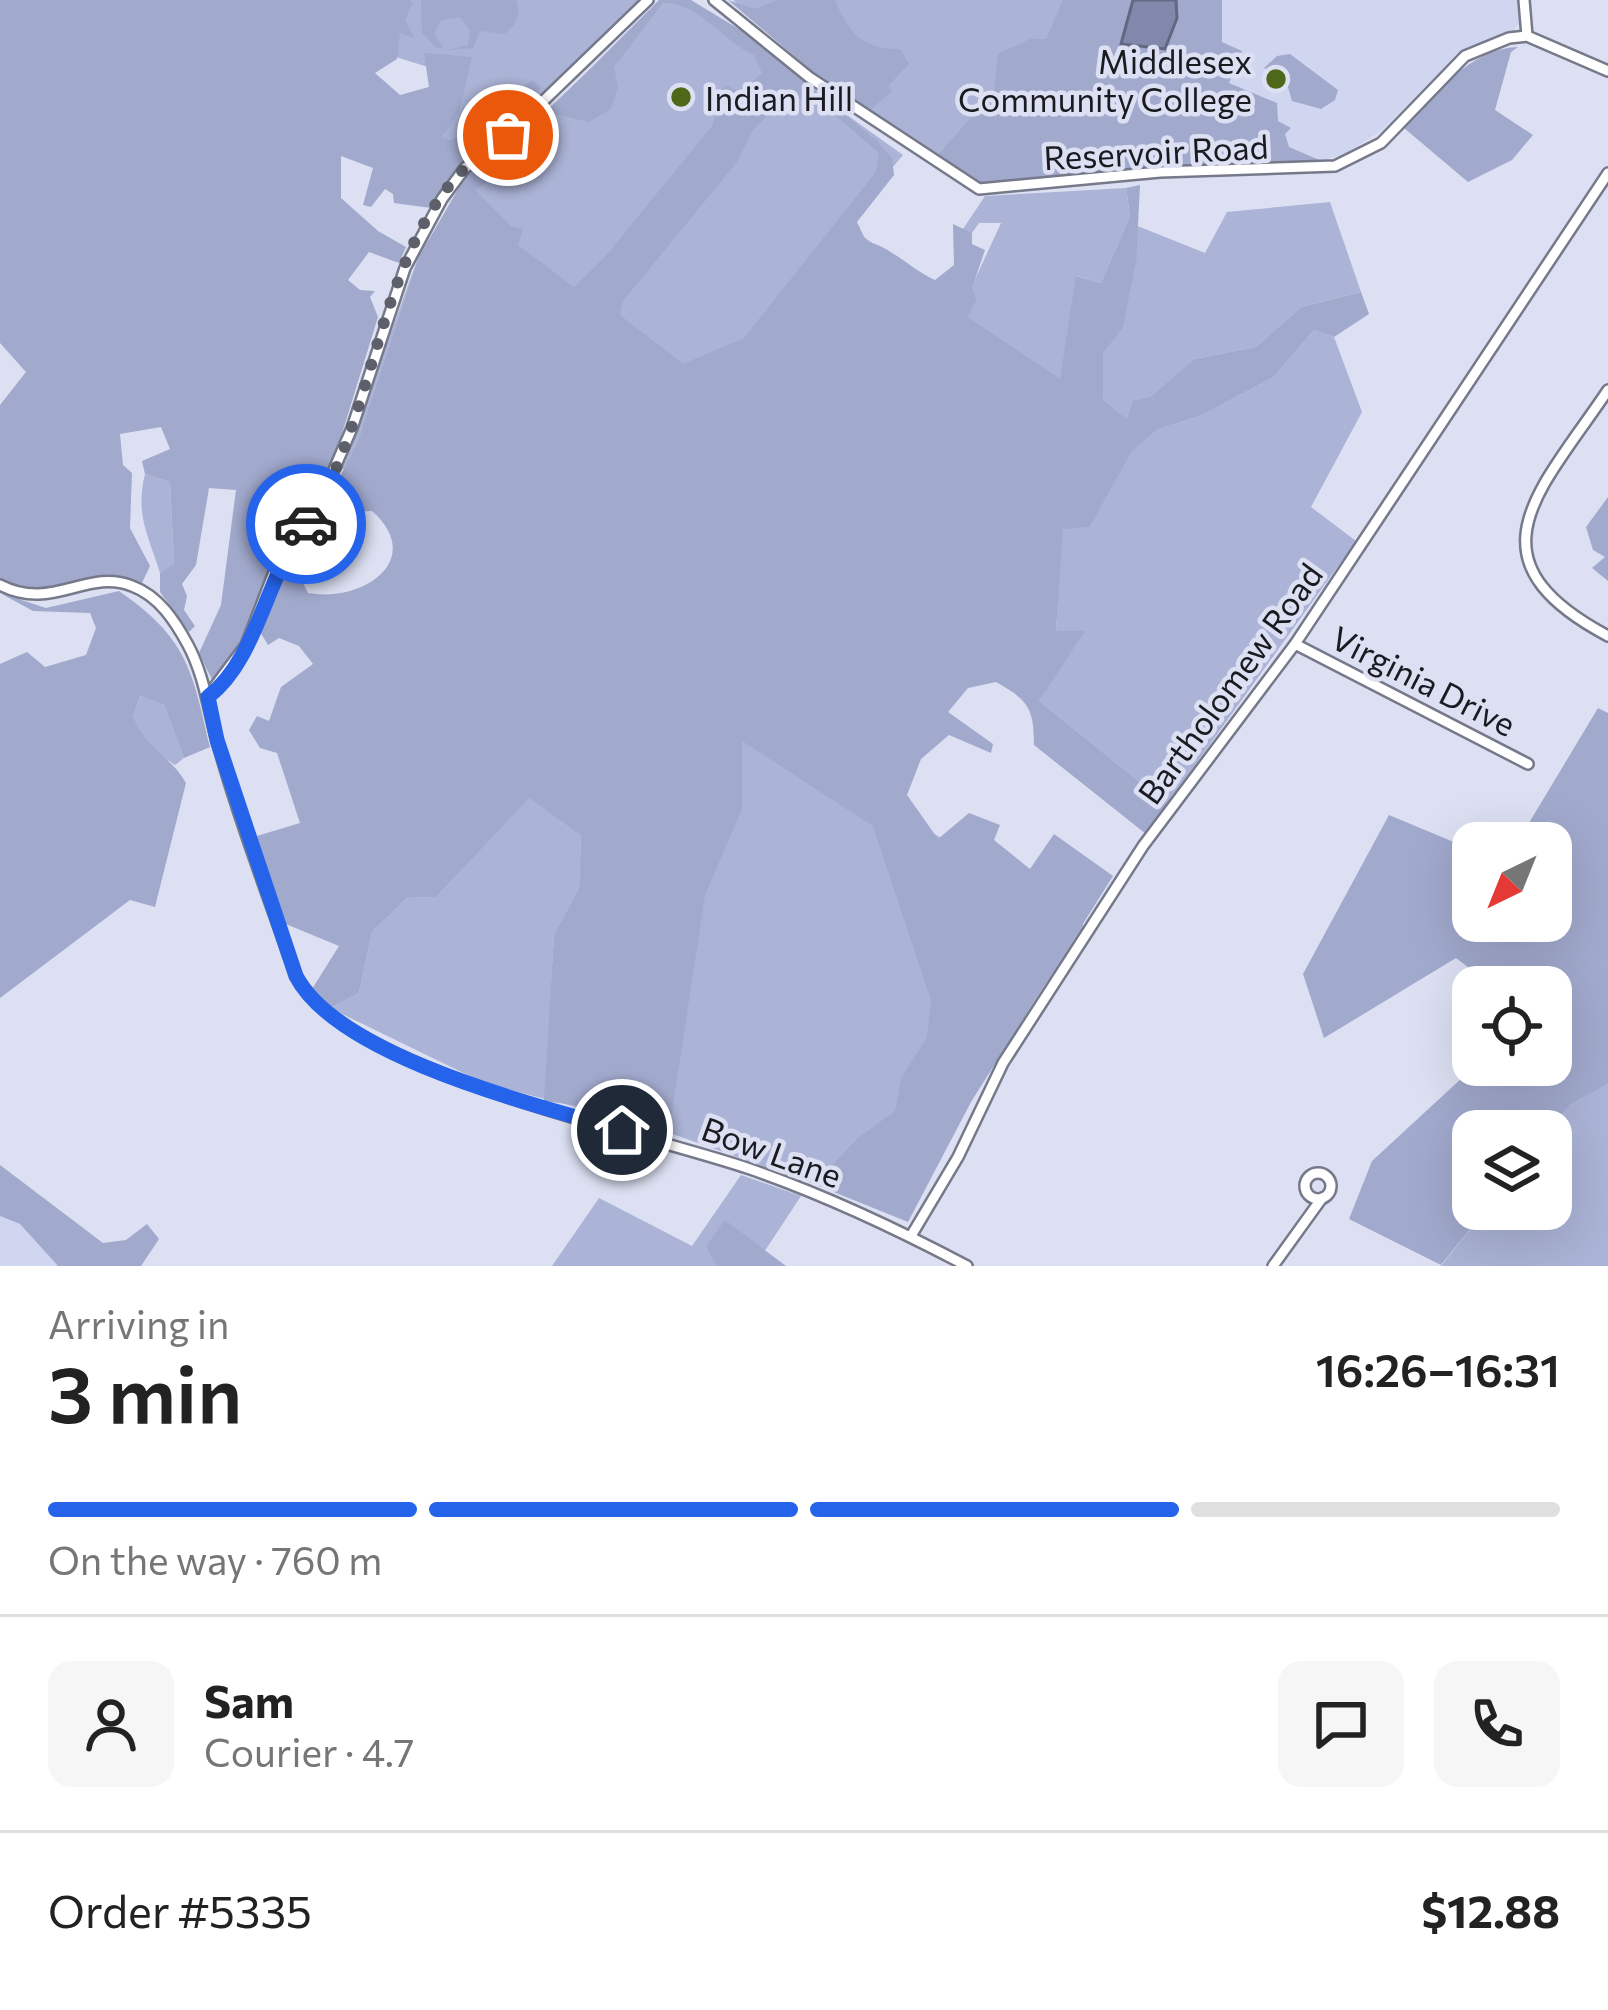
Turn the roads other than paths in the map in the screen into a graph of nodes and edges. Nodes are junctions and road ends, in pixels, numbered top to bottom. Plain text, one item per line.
1 (648, 0) edge
2 (714, 0) edge
3 (1524, 0) edge
4 (1527, 36) junction
5 (1608, 71) edge
6 (1608, 173) edge
7 (1608, 390) edge
8 (0, 585) edge
9 (1608, 636) edge
10 (1295, 644) junction
11 (208, 697) junction
12 (1528, 764) dead end
13 (1322, 1198) dead end
14 (911, 1236) junction
15 (967, 1266) edge
16 (1273, 1266) edge

1 - 11 street
2 - 4 street, Reservoir Road
3 - 4 street
4 - 5 street
6 - 10 street, Bartholomew Road
7 - 9 street
8 - 11 street, Bow Lane
10 - 12 street, Virginia Drive
10 - 14 street, Bartholomew Road
11 - 14 street, Bow Lane
13 - 16 street
14 - 15 street, Bow Lane

